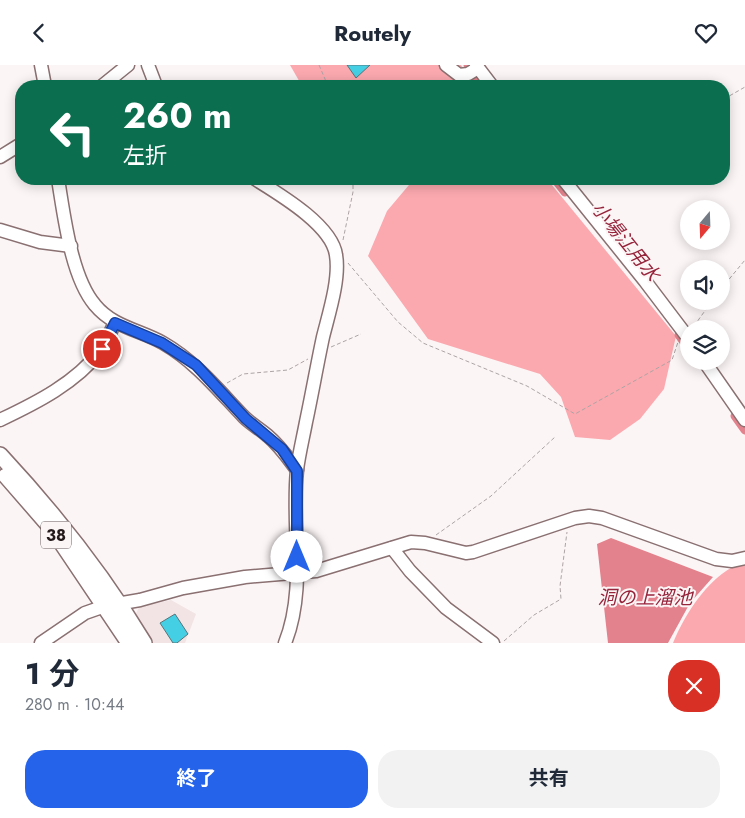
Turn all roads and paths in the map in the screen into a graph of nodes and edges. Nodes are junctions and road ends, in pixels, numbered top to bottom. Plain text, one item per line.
1 (41, 65) edge
2 (128, 65) edge
3 (148, 65) edge
4 (320, 65) edge
5 (446, 65) edge
6 (474, 69) edge
7 (43, 80) edge
8 (109, 80) edge
9 (154, 80) edge
10 (326, 80) edge
11 (486, 80) edge
12 (745, 87) edge
13 (730, 96) edge
14 (15, 148) edge
15 (0, 157) edge
16 (59, 185) edge
17 (265, 185) edge
18 (353, 185) edge
19 (568, 185) edge
20 (0, 230) edge
21 (71, 246) junction
22 (338, 254) junction
23 (745, 260) edge
24 (730, 278) edge
25 (115, 323) junction
26 (361, 334) dead end
27 (680, 334) edge
28 (680, 347) edge
29 (320, 353) junction
30 (710, 370) edge
31 (218, 388) junction
32 (0, 420) edge
33 (745, 420) edge
34 (555, 437) dead end
35 (0, 455) edge
36 (0, 470) edge
37 (297, 471) junction
38 (569, 521) junction
39 (425, 543) junction
40 (392, 548) junction
41 (745, 558) edge
42 (297, 574) junction
43 (112, 605) junction
44 (40, 643) edge
45 (129, 643) edge
46 (144, 643) edge
47 (285, 643) edge
48 (493, 643) edge
49 (502, 643) edge

1 - 7 street
2 - 8 street
3 - 9 street
4 - 10 path
5 - 6 street
6 - 11 street
12 - 13 path
14 - 15 street
16 - 21 street
17 - 22 street
18 - 22 path
19 - 27 street
20 - 21 street
21 - 25 street
22 - 28 path
22 - 29 street
23 - 24 path
25 - 31 street
25 - 32 street
26 - 29 path
29 - 31 path
29 - 37 street
30 - 33 street
31 - 37 street
34 - 39 path
35 - 43 main road, 38
36 - 43 main road, 38
37 - 42 street
38 - 39 street
38 - 41 street
38 - 49 path
39 - 40 street
40 - 42 street
40 - 48 street
42 - 43 street
42 - 47 street
43 - 44 street
43 - 45 main road, 38
43 - 46 main road, 38

